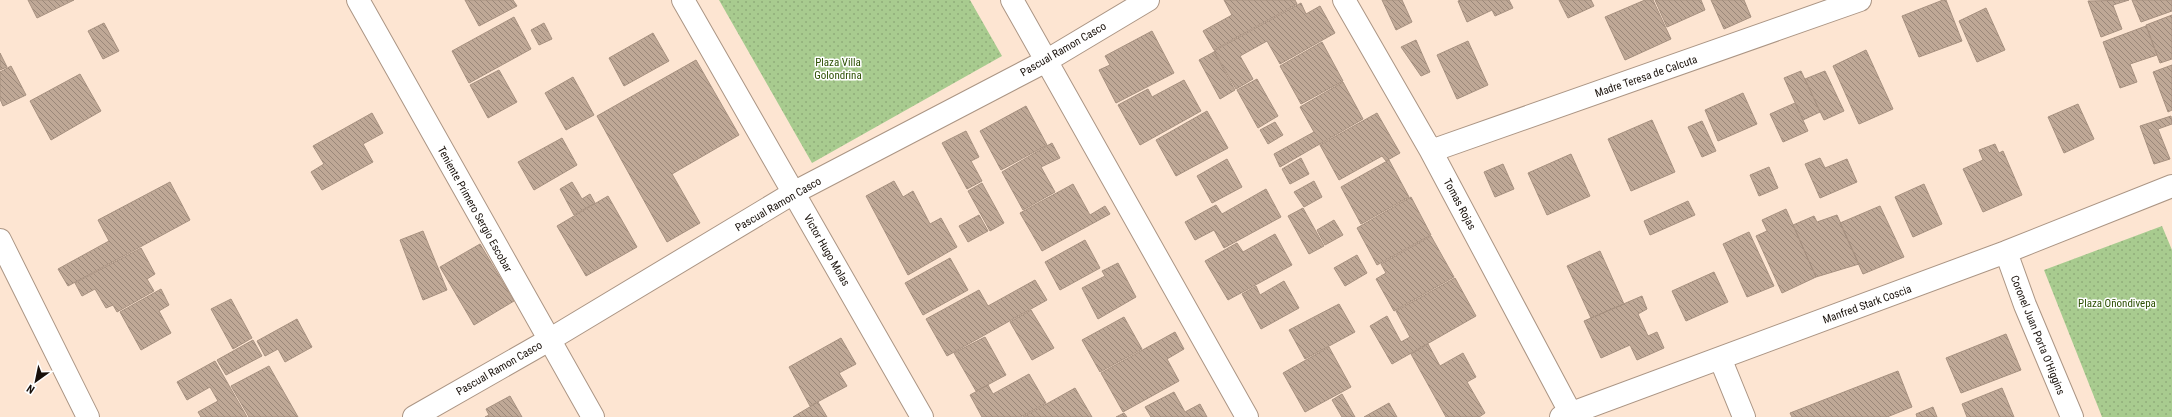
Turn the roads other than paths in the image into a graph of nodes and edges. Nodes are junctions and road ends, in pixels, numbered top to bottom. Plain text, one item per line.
1 (358, 0) edge
2 (684, 0) edge
3 (1012, 0) edge
4 (1148, 0) edge
5 (1344, 0) edge
6 (1860, 0) edge
7 (1046, 61) junction
8 (1432, 151) junction
9 (2172, 186) edge
10 (795, 192) junction
11 (0, 240) edge
12 (2006, 252) junction
13 (549, 340) junction
14 (1720, 358) junction
15 (1565, 414) edge
16 (88, 417) edge
17 (414, 417) edge
18 (592, 417) edge
19 (922, 417) edge
20 (1247, 417) edge
21 (1744, 417) edge
22 (2072, 417) edge

1 - 13 street, Teniente Primero Sergio Escobar
2 - 10 street, Victor Hugo Molas
3 - 7 street
4 - 7 street, Pascual Ramon Casco
5 - 8 street, Tomas Rojas
6 - 8 street, Madre Teresa de Calcuta
7 - 10 street, Pascual Ramon Casco
7 - 20 street
8 - 15 street, Tomas Rojas
9 - 12 street, Manfred Stark Coscia
10 - 13 street, Pascual Ramon Casco
10 - 19 street, Victor Hugo Molas
11 - 16 street
12 - 14 street, Manfred Stark Coscia
12 - 22 street, Coronel Juan Porta O'Higgins
13 - 17 street, Pascual Ramon Casco
13 - 18 street, Teniente Primero Sergio Escobar
14 - 15 street, Manfred Stark Coscia
14 - 21 street

